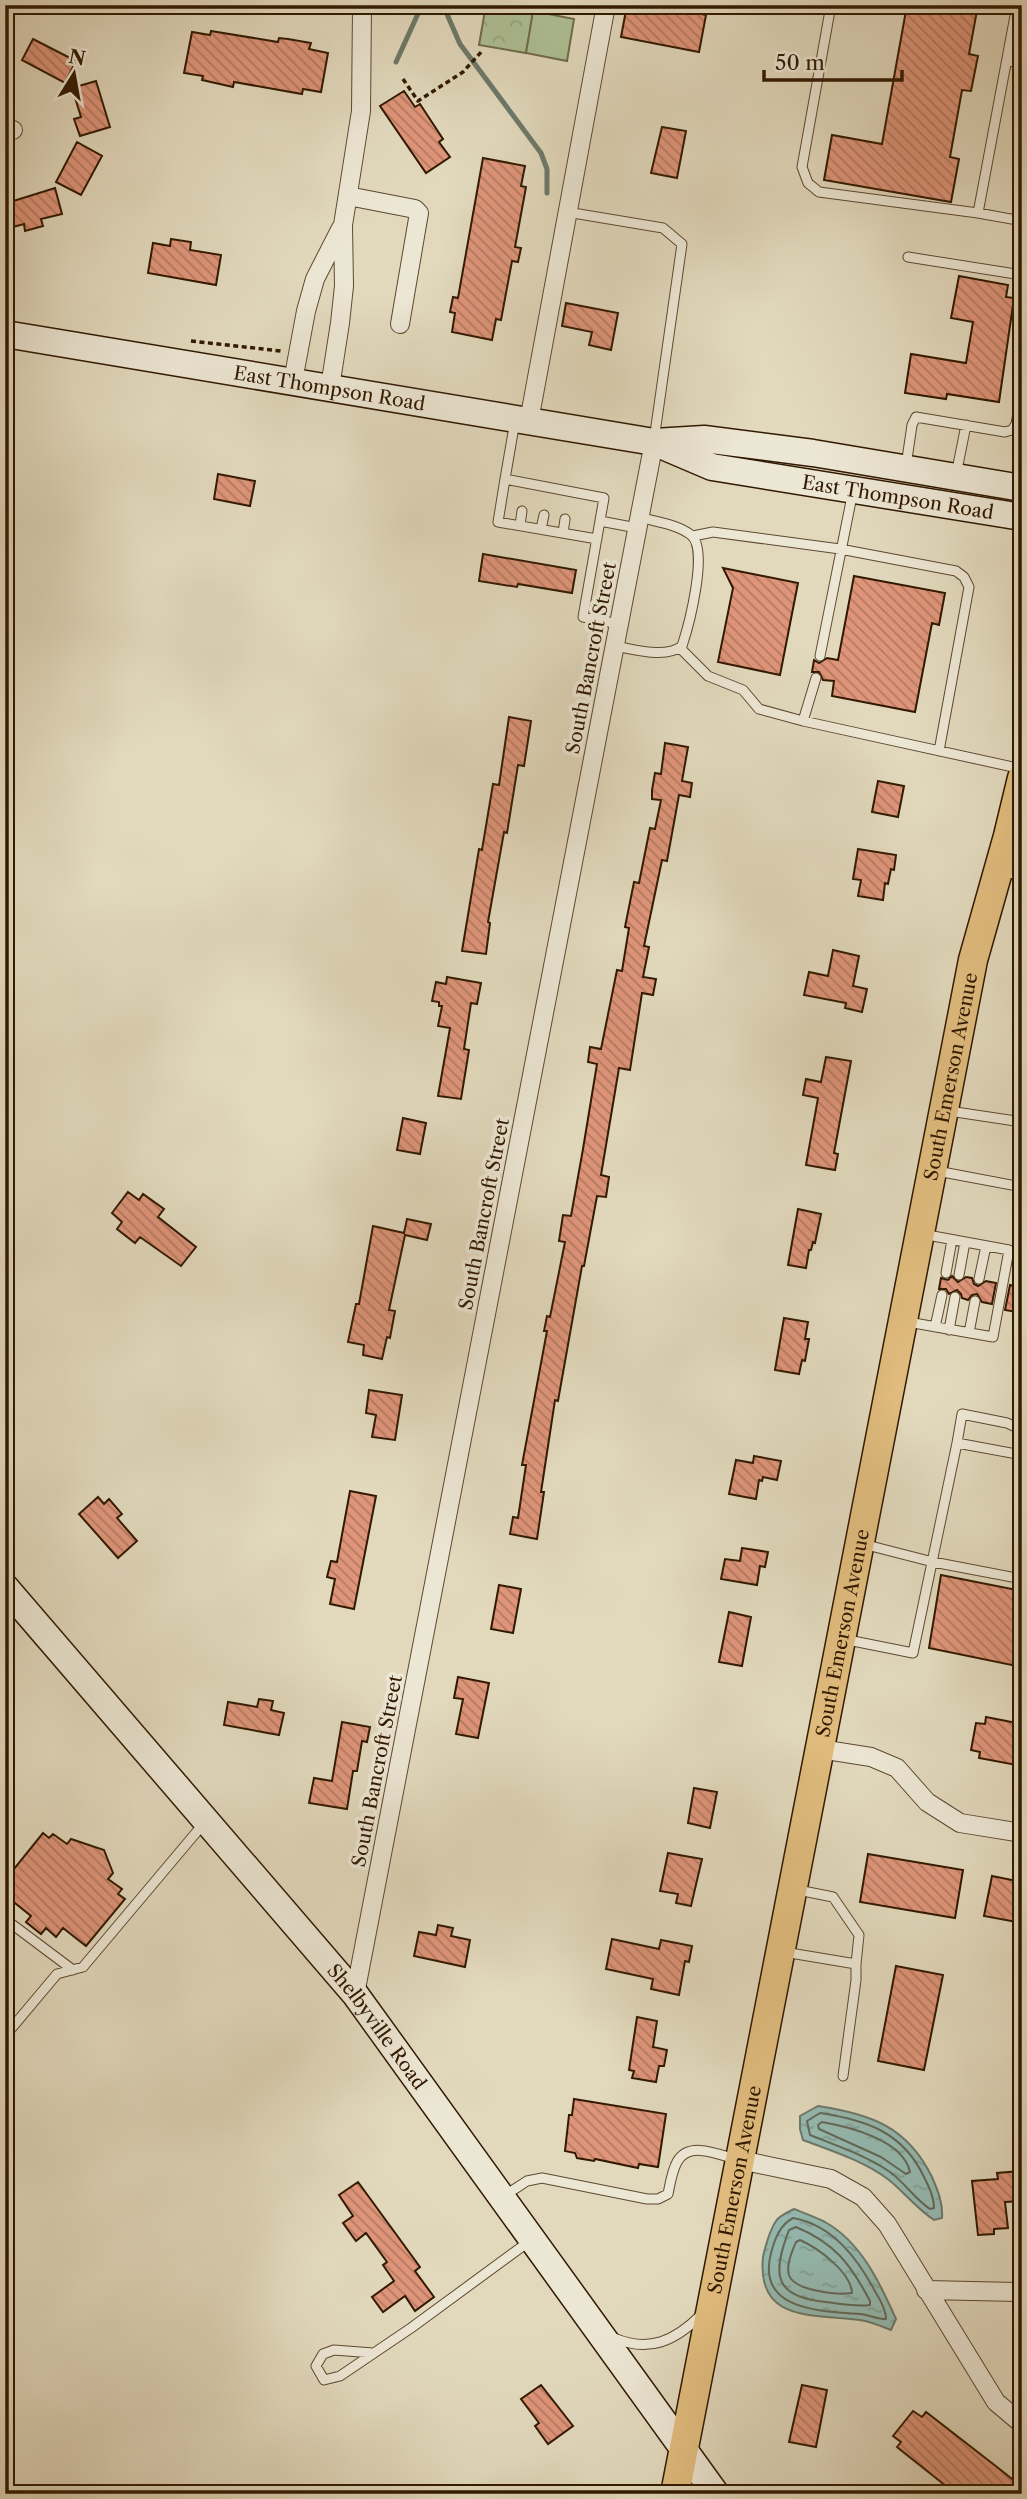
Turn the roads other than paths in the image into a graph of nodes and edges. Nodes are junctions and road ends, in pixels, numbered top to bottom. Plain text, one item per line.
1 (606, 5) edge
2 (831, 5) edge
3 (359, 6) edge
4 (1019, 8) edge
5 (1007, 60) junction
6 (1022, 63) edge
7 (348, 196) junction
8 (568, 212) junction
9 (978, 213) junction
10 (1022, 220) edge
11 (343, 225) junction
12 (908, 257) dead end
13 (1022, 275) edge
14 (400, 324) dead end
15 (5, 334) edge
16 (293, 381) junction
17 (330, 387) junction
18 (1022, 392) edge
19 (522, 420) junction
20 (966, 425) junction
21 (654, 442) junction
22 (906, 468) junction
23 (956, 477) junction
24 (505, 479) junction
25 (1022, 488) edge
26 (853, 490) junction
27 (522, 511) dead end
28 (544, 515) dead end
29 (1022, 517) edge
30 (565, 519) dead end
31 (600, 521) junction
32 (638, 523) junction
33 (520, 526) junction
34 (541, 529) junction
35 (563, 533) junction
36 (693, 536) junction
37 (597, 539) junction
38 (840, 550) junction
39 (619, 624) junction
40 (614, 646) junction
41 (680, 648) junction
42 (820, 656) dead end
43 (816, 678) dead end
44 (803, 721) junction
45 (939, 751) junction
46 (1022, 769) edge
47 (1022, 778) edge
48 (1010, 873) edge
49 (944, 1110) junction
50 (1022, 1122) edge
51 (932, 1170) junction
52 (1022, 1187) edge
53 (919, 1234) junction
54 (952, 1240) junction
55 (965, 1242) junction
56 (986, 1246) junction
57 (946, 1273) dead end
58 (958, 1275) dead end
59 (979, 1279) dead end
60 (942, 1295) dead end
61 (955, 1297) dead end
62 (975, 1301) dead end
63 (902, 1321) junction
64 (935, 1327) junction
65 (949, 1329) junction
66 (969, 1333) junction
67 (1022, 1430) edge
68 (957, 1443) junction
69 (1022, 1455) edge
70 (859, 1543) junction
71 (933, 1562) junction
72 (1022, 1578) edge
73 (5, 1587) edge
74 (841, 1639) junction
75 (820, 1749) junction
76 (206, 1820) junction
77 (1022, 1833) edge
78 (793, 1889) junction
79 (5, 1919) edge
80 (780, 1951) junction
81 (856, 1964) junction
82 (73, 1970) junction
83 (355, 1994) junction
84 (5, 2036) edge
85 (843, 2076) dead end
86 (740, 2161) junction
87 (502, 2197) junction
88 (533, 2239) junction
89 (926, 2290) junction
90 (1022, 2291) edge
91 (712, 2304) junction
92 (594, 2323) junction
93 (373, 2353) junction
94 (1022, 2424) edge
95 (684, 2447) junction
96 (676, 2494) edge
97 (716, 2494) edge

1 - 8 street
2 - 9 lane
3 - 7 street
4 - 5 lane
5 - 6 lane
5 - 9 lane
7 - 11 street
7 - 14 street
8 - 19 street
8 - 21 lane
9 - 10 lane
11 - 16 street
11 - 17 street
12 - 13 lane
15 - 16 main road, East Thompson Road
16 - 17 main road, East Thompson Road
17 - 19 main road, East Thompson Road
18 - 20 lane
19 - 21 main road, East Thompson Road
19 - 24 lane
20 - 22 lane
20 - 23 lane
21 - 22 main road, East Thompson Road
21 - 26 main road, East Thompson Road
21 - 32 street, South Bancroft Street
22 - 23 main road, East Thompson Road
23 - 25 main road, East Thompson Road
24 - 31 lane
24 - 33 lane
26 - 29 main road, East Thompson Road
26 - 38 lane
27 - 33 lane
28 - 34 lane
30 - 35 lane
31 - 32 lane
31 - 37 lane
32 - 36 lane
32 - 39 street, South Bancroft Street
33 - 34 lane
34 - 35 lane
35 - 37 lane
36 - 38 lane
36 - 41 lane
37 - 39 lane
38 - 42 lane
38 - 45 lane
39 - 40 street, South Bancroft Street
40 - 41 lane
40 - 83 street, South Bancroft Street
41 - 44 lane
43 - 44 lane
44 - 45 lane
45 - 46 lane
47 - 48 main road, South Emerson Avenue
48 - 49 main road, South Emerson Avenue
49 - 50 lane
49 - 51 main road, South Emerson Avenue
51 - 52 lane
51 - 53 main road, South Emerson Avenue
53 - 54 lane
53 - 63 main road, South Emerson Avenue
54 - 55 lane
54 - 57 lane
55 - 56 lane
55 - 58 lane
56 - 59 lane
56 - 66 lane
60 - 64 lane
61 - 65 lane
62 - 66 lane
63 - 64 lane
63 - 70 main road, South Emerson Avenue
64 - 65 lane
65 - 66 lane
67 - 68 lane
68 - 69 lane
68 - 71 lane
70 - 71 lane
70 - 74 main road, South Emerson Avenue
71 - 72 lane
71 - 74 lane
73 - 76 main road, Shelbyville Road
74 - 75 main road, South Emerson Avenue
75 - 77 street
75 - 78 main road, South Emerson Avenue
76 - 82 lane
76 - 83 main road, Shelbyville Road
78 - 80 main road, South Emerson Avenue
78 - 81 lane
79 - 82 lane
80 - 81 lane
80 - 86 main road, South Emerson Avenue
81 - 85 lane
82 - 84 lane
83 - 87 main road, Shelbyville Road
86 - 87 lane
86 - 89 street
86 - 91 main road, South Emerson Avenue
87 - 88 main road, Shelbyville Road
88 - 92 main road, Shelbyville Road
88 - 93 lane
89 - 90 street
89 - 94 street
91 - 92 lane
91 - 95 main road, South Emerson Avenue
92 - 95 main road, Shelbyville Road
93 - 93 lane
95 - 96 main road, South Emerson Avenue
95 - 97 main road, Shelbyville Road

